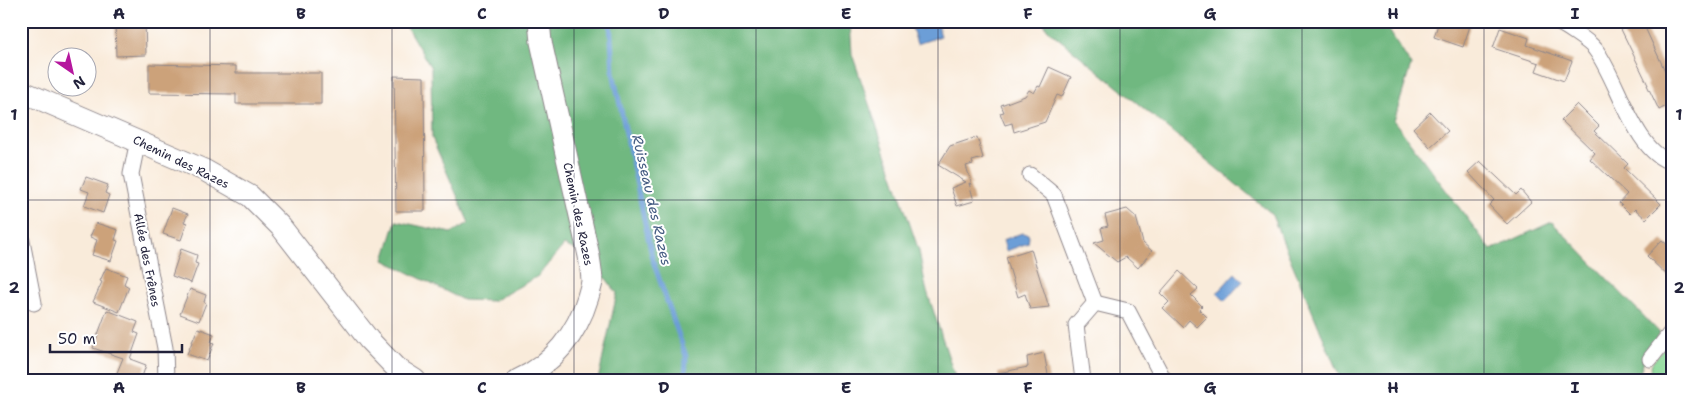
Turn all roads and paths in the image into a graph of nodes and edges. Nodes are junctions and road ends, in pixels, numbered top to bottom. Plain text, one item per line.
1 (539, 21) edge
2 (1554, 21) edge
3 (21, 91) edge
4 (138, 140) junction
5 (1672, 162) edge
6 (1030, 175) dead end
7 (21, 236) edge
8 (1095, 303) junction
9 (34, 304) dead end
10 (1672, 330) edge
11 (1650, 359) dead end
12 (166, 380) edge
13 (415, 380) edge
14 (518, 380) edge
15 (1083, 380) edge
16 (1164, 380) edge

1 - 14 street, Chemin des Razes
2 - 5 street
3 - 4 street, Chemin des Razes
4 - 12 street, Allée des Frênes
4 - 13 street, Chemin des Razes
6 - 8 street
7 - 9 street
8 - 15 street
8 - 16 street
10 - 11 street

